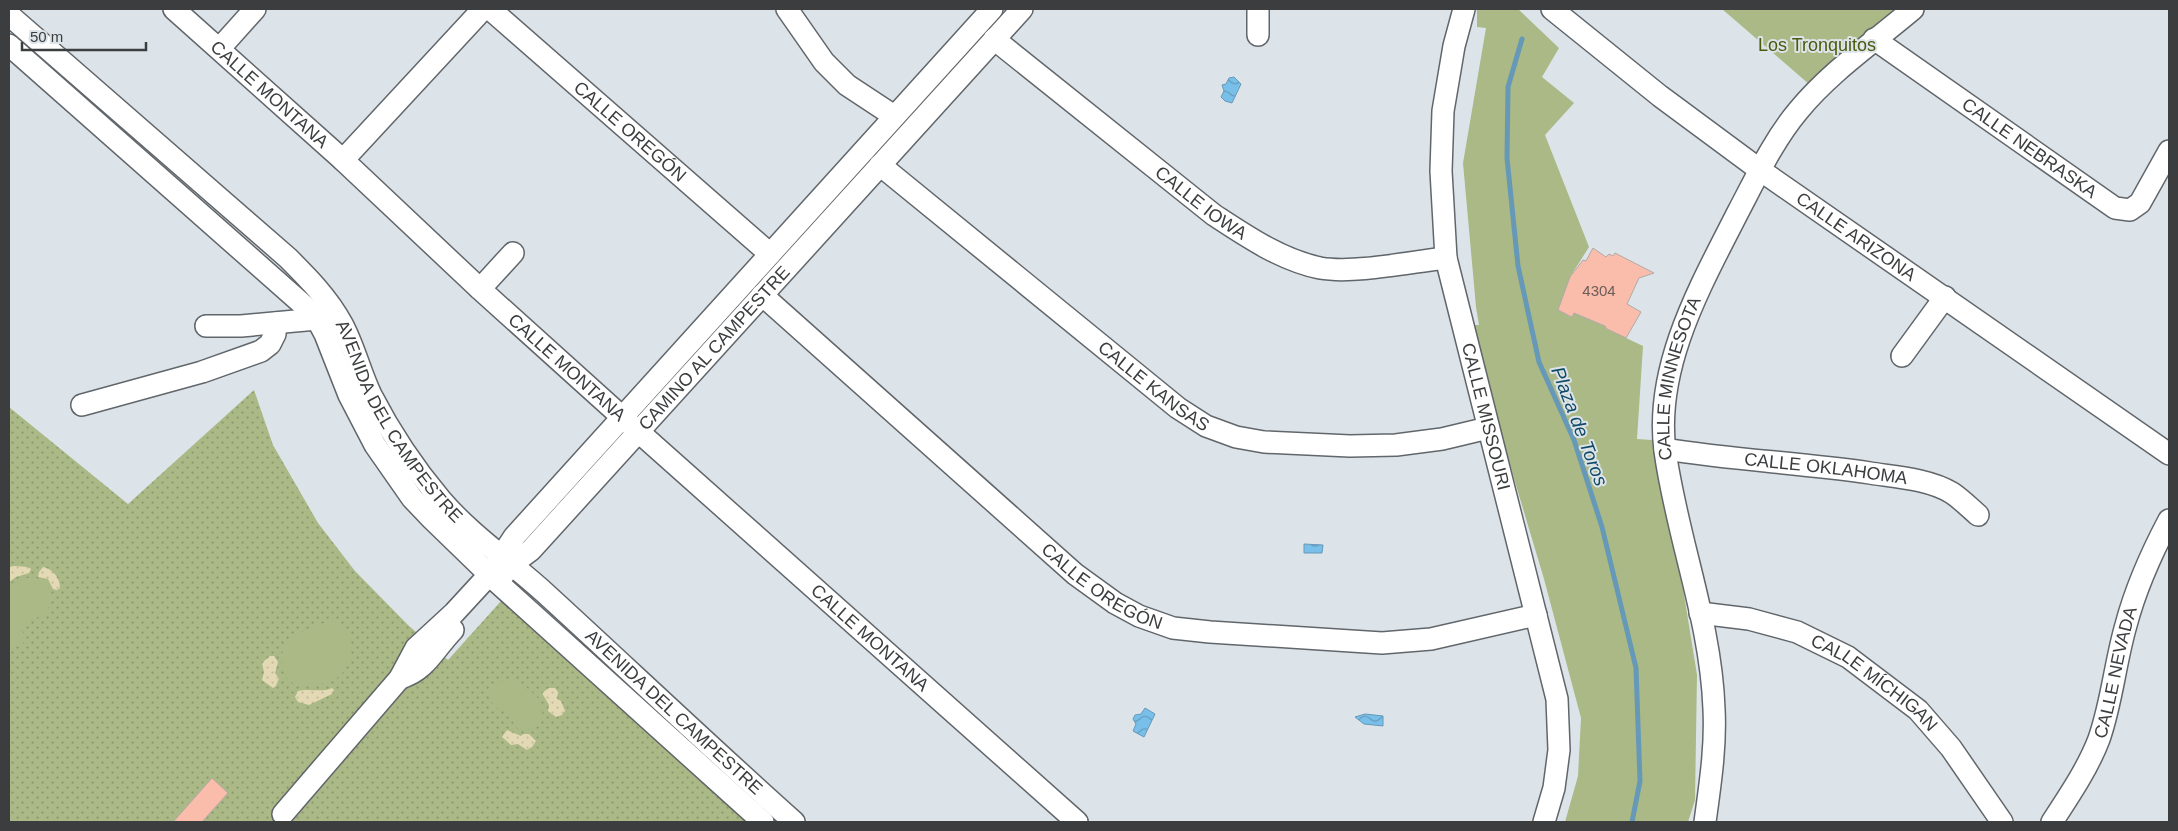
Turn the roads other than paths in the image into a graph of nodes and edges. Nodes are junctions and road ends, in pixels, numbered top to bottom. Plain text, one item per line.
1 (174, 9) edge
2 (254, 9) edge
3 (483, 9) edge
4 (490, 9) edge
5 (787, 9) edge
6 (992, 9) edge
7 (1022, 9) edge
8 (1258, 9) edge
9 (1464, 9) edge
10 (1552, 9) edge
11 (1913, 9) edge
12 (9, 15) edge
13 (1258, 35) dead end
14 (994, 39) junction
15 (1874, 39) junction
16 (9, 45) edge
17 (220, 48) junction
18 (894, 116) junction
19 (2169, 151) edge
20 (343, 160) junction
21 (880, 165) junction
22 (1760, 170) junction
23 (513, 254) dead end
24 (770, 254) junction
25 (1446, 258) junction
26 (480, 289) junction
27 (762, 295) junction
28 (1945, 298) junction
29 (317, 319) junction
30 (276, 323) junction
31 (342, 324) junction
32 (206, 326) dead end
33 (1902, 356) dead end
34 (82, 405) dead end
35 (622, 417) junction
36 (1488, 428) junction
37 (639, 432) junction
38 (1665, 449) junction
39 (2169, 454) edge
40 (1978, 515) dead end
41 (2169, 520) edge
42 (507, 559) junction
43 (493, 578) junction
44 (1700, 613) junction
45 (1536, 615) junction
46 (746, 793) junction
47 (283, 814) dead end
48 (763, 822) edge
49 (794, 822) edge
50 (1077, 822) edge
51 (1544, 822) edge
52 (1705, 822) edge
53 (2002, 822) edge
54 (2052, 822) edge

1 - 17 street, CALLE MONTANA
2 - 17 street
3 - 20 street
4 - 24 street, CALLE OREGÓN
5 - 18 street
6 - 18 street, CAMINO AL CAMPESTRE
7 - 14 street, CAMINO AL CAMPESTRE
8 - 13 street
9 - 25 street, CALLE MISSOURI
10 - 22 street, CALLE ARIZONA
11 - 15 street, CALLE MINNESOTA
12 - 31 street, AVENIDA DEL CAMPESTRE
14 - 21 street, CAMINO AL CAMPESTRE
14 - 25 street, CALLE IOWA
15 - 19 street, CALLE NEBRASKA
15 - 22 street, CALLE MINNESOTA
16 - 29 street, AVENIDA DEL CAMPESTRE
17 - 20 street, CALLE MONTANA
18 - 24 street, CAMINO AL CAMPESTRE
20 - 26 street, CALLE MONTANA
21 - 27 street, CAMINO AL CAMPESTRE
21 - 36 street, CALLE KANSAS
22 - 28 street, CALLE ARIZONA
22 - 38 street, CALLE MINNESOTA
23 - 26 street
24 - 35 street, CAMINO AL CAMPESTRE
25 - 36 street, CALLE MISSOURI
26 - 35 street, CALLE MONTANA
27 - 37 street, CAMINO AL CAMPESTRE
27 - 45 street, CALLE OREGÓN
28 - 33 street
28 - 39 street, CALLE ARIZONA
29 - 30 street
29 - 31 street
29 - 43 street, AVENIDA DEL CAMPESTRE
30 - 32 street
30 - 34 street
31 - 42 street, AVENIDA DEL CAMPESTRE
35 - 37 street, CALLE MONTANA
35 - 42 street, CAMINO AL CAMPESTRE
36 - 45 street, CALLE MISSOURI
37 - 42 street, CAMINO AL CAMPESTRE
37 - 50 street, CALLE MONTANA
38 - 40 street, CALLE OKLAHOMA
38 - 44 street, CALLE MINNESOTA
41 - 54 street, CALLE NEVADA
42 - 43 street, CAMINO AL CAMPESTRE
42 - 46 street, AVENIDA DEL CAMPESTRE
43 - 46 street, AVENIDA DEL CAMPESTRE
43 - 47 street, CAMINO AL CAMPESTRE
44 - 52 street, CALLE MINNESOTA
44 - 53 street, CALLE MÍCHIGAN
45 - 51 street, CALLE MISSOURI
46 - 48 street, AVENIDA DEL CAMPESTRE
46 - 49 street, AVENIDA DEL CAMPESTRE

